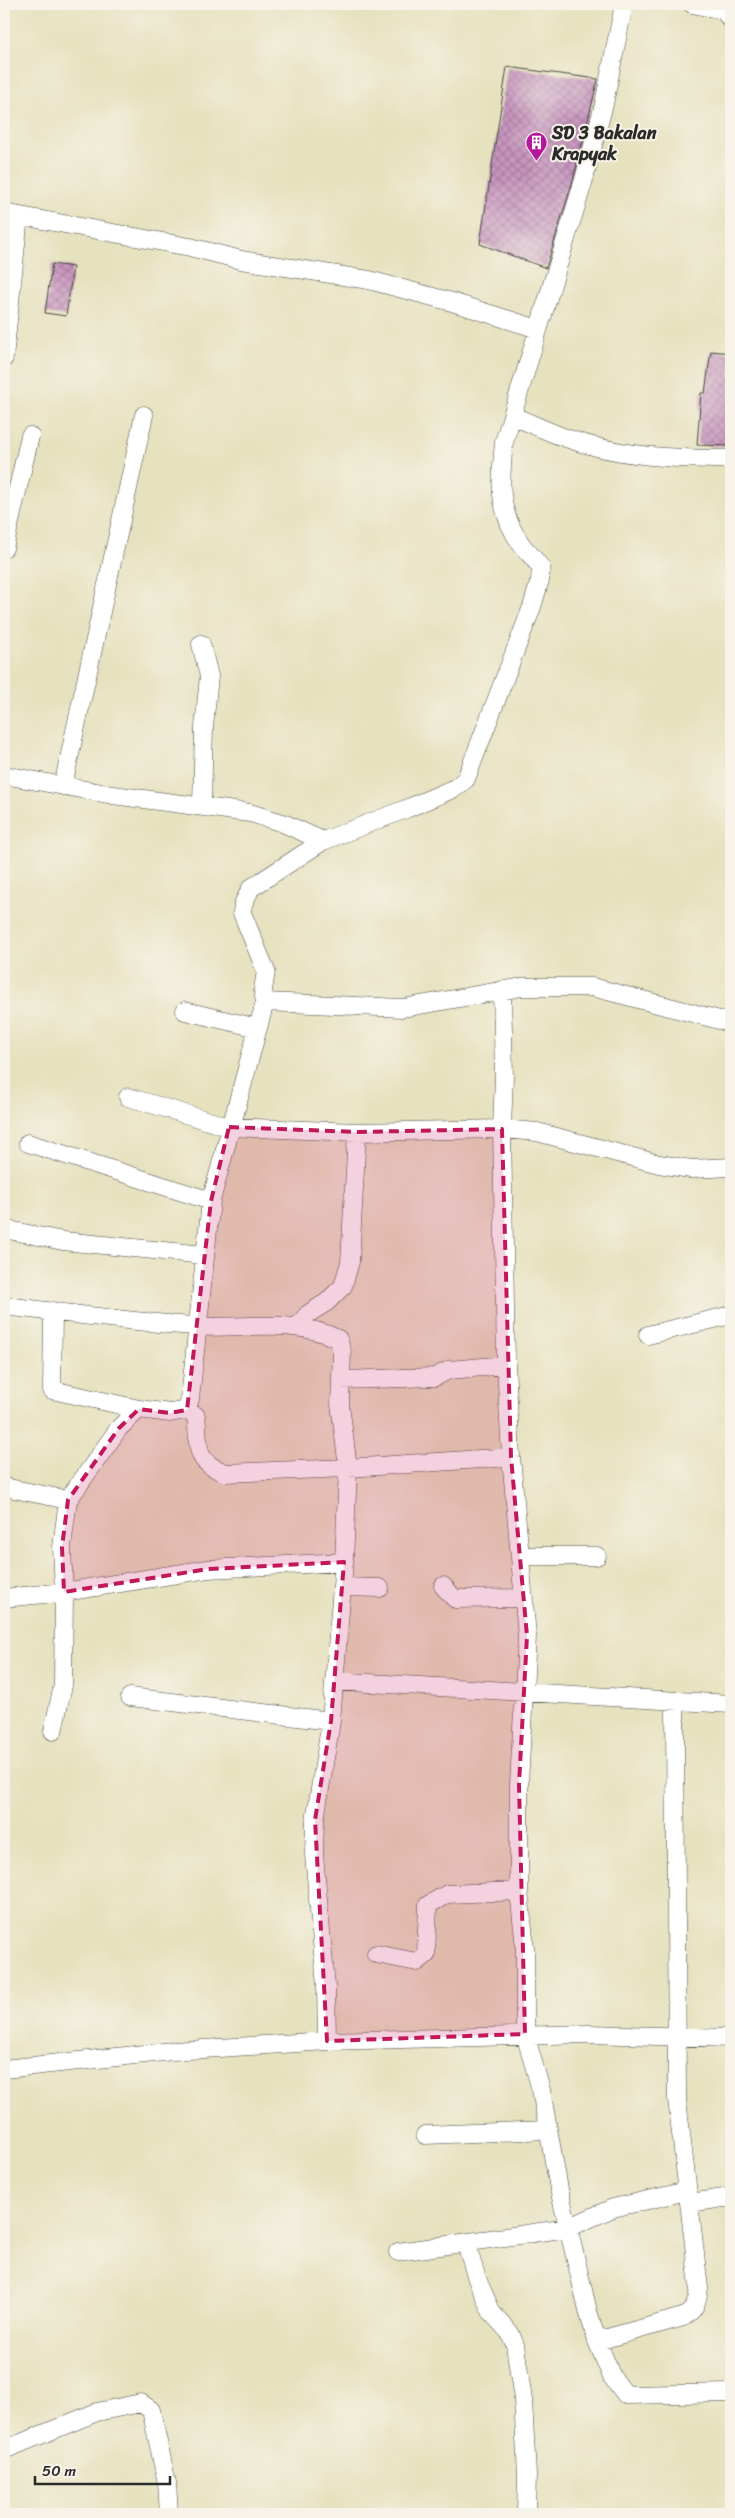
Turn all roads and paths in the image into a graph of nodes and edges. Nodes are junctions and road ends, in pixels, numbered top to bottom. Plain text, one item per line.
1 (624, 4) edge
2 (692, 4) edge
3 (731, 20) edge
4 (11, 214) edge
5 (538, 329) junction
6 (4, 358) edge
7 (144, 415) dead end
8 (513, 416) junction
9 (30, 436) dead end
10 (731, 459) edge
11 (4, 548) edge
12 (201, 644) dead end
13 (4, 775) edge
14 (63, 786) junction
15 (202, 806) junction
16 (323, 841) junction
17 (502, 990) junction
18 (265, 1002) junction
19 (185, 1011) dead end
20 (731, 1023) edge
21 (258, 1028) junction
22 (128, 1097) dead end
23 (229, 1126) junction
24 (502, 1130) junction
25 (357, 1132) junction
26 (28, 1143) dead end
27 (731, 1167) edge
28 (210, 1201) junction
29 (4, 1229) edge
30 (204, 1254) junction
31 (4, 1306) edge
32 (54, 1311) junction
33 (731, 1315) edge
34 (196, 1326) junction
35 (298, 1326) junction
36 (648, 1335) dead end
37 (506, 1366) junction
38 (341, 1380) junction
39 (139, 1410) junction
40 (187, 1410) junction
41 (512, 1457) junction
42 (348, 1468) junction
43 (4, 1487) edge
44 (68, 1500) junction
45 (520, 1556) junction
46 (597, 1556) dead end
47 (344, 1562) junction
48 (443, 1586) dead end
49 (342, 1587) junction
50 (380, 1588) dead end
51 (64, 1592) junction
52 (4, 1598) edge
53 (524, 1598) junction
54 (334, 1682) junction
55 (526, 1693) junction
56 (130, 1697) dead end
57 (675, 1702) junction
58 (731, 1704) edge
59 (331, 1721) junction
60 (53, 1731) dead end
61 (519, 1891) junction
62 (376, 1954) dead end
63 (525, 2034) junction
64 (677, 2036) junction
65 (731, 2038) edge
66 (327, 2041) junction
67 (4, 2069) edge
68 (548, 2130) junction
69 (425, 2135) dead end
70 (688, 2197) junction
71 (731, 2197) edge
72 (568, 2228) junction
73 (466, 2243) junction
74 (398, 2252) dead end
75 (597, 2341) junction
76 (731, 2392) edge
77 (4, 2450) edge
78 (168, 2514) edge
79 (526, 2514) edge

1 - 5 street
2 - 3 street
4 - 5 street
4 - 6 street
5 - 8 street
7 - 14 street
8 - 10 street
8 - 16 street
9 - 11 street
12 - 15 street
13 - 14 street
14 - 15 street
15 - 16 street
16 - 18 street
17 - 18 street
17 - 20 street
17 - 24 street
18 - 21 street
19 - 21 street
21 - 23 street
22 - 23 street
23 - 25 street
23 - 28 street
24 - 25 street
24 - 27 street
24 - 37 street
25 - 35 street
26 - 28 street
28 - 30 street
29 - 30 street
30 - 34 street
31 - 32 street
32 - 34 street
32 - 39 street
33 - 36 street
34 - 35 street
34 - 40 street
35 - 38 street
37 - 38 street
37 - 41 street
38 - 42 street
39 - 40 street
39 - 44 street
40 - 42 street
41 - 42 street
41 - 45 street
42 - 47 street
43 - 44 street
44 - 51 street
45 - 46 street
45 - 53 street
47 - 49 street
47 - 51 street
48 - 53 street
49 - 50 street
49 - 54 street
51 - 52 street
51 - 60 street
53 - 55 street
54 - 55 street
54 - 59 street
55 - 57 street
55 - 61 street
56 - 59 street
57 - 58 street
57 - 64 street
59 - 66 street
61 - 62 street
61 - 63 street
63 - 64 street
63 - 66 street
63 - 68 street
64 - 65 street
64 - 70 street
66 - 67 street
68 - 69 street
68 - 72 street
70 - 71 street
70 - 72 street
70 - 75 street
72 - 73 street
72 - 75 street
73 - 74 street
73 - 79 street
75 - 76 street
77 - 78 street

